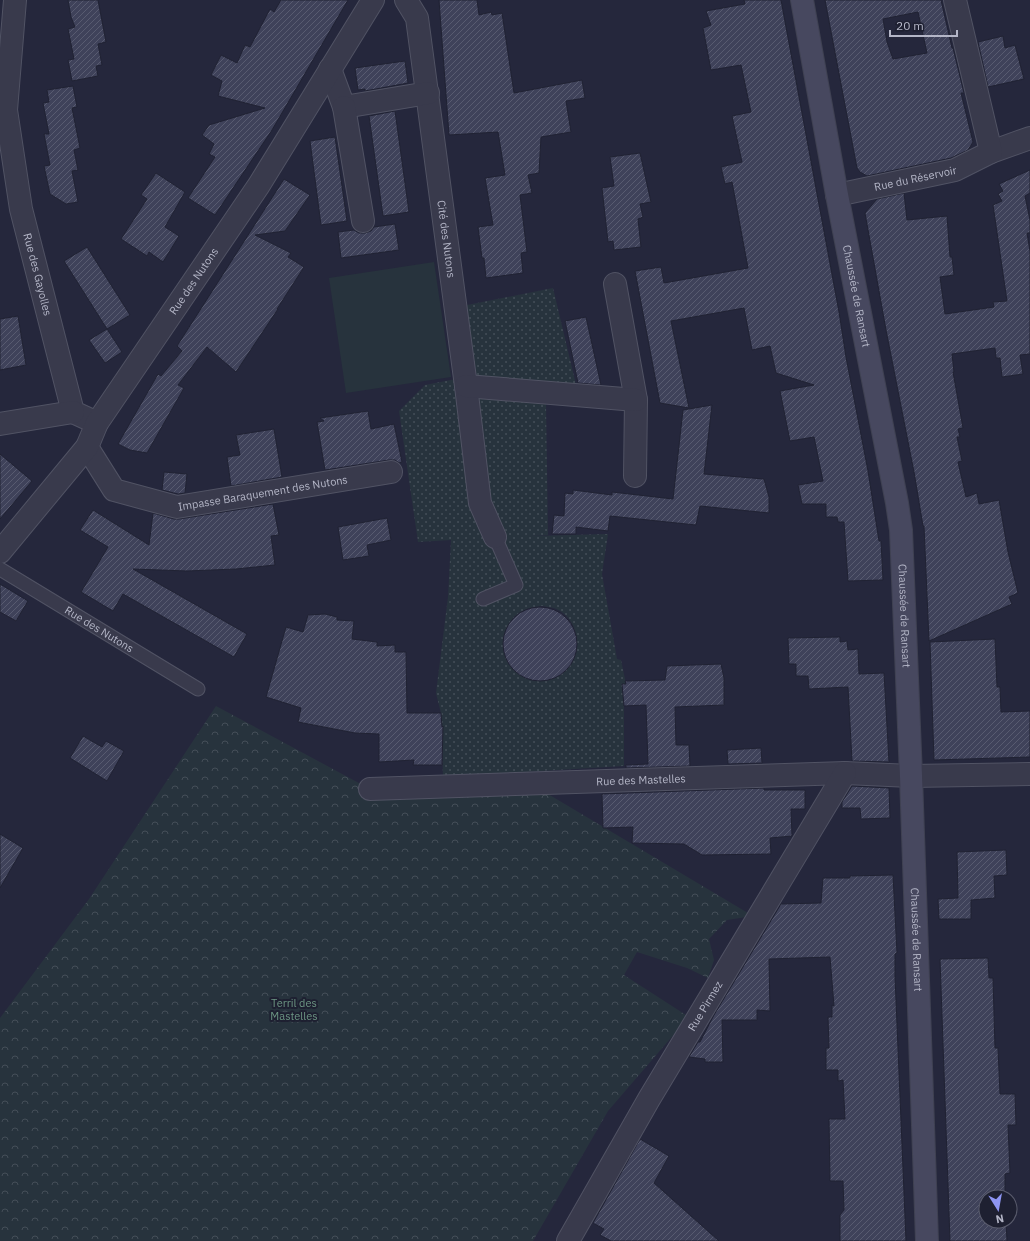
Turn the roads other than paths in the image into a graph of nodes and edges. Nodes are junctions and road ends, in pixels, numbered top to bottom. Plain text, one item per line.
1 (15, 0) edge
2 (373, 0) edge
3 (406, 0) edge
4 (802, 0) edge
5 (955, 0) edge
6 (330, 69) junction
7 (428, 93) junction
8 (344, 107) junction
9 (3, 111) edge
10 (1030, 138) edge
11 (991, 152) junction
12 (837, 195) junction
13 (363, 221) dead end
14 (615, 284) dead end
15 (466, 386) junction
16 (636, 400) junction
17 (73, 412) junction
18 (97, 423) junction
19 (0, 424) edge
20 (87, 448) junction
21 (391, 472) dead end
22 (635, 476) dead end
23 (494, 537) joint
24 (0, 552) edge
25 (0, 569) edge
26 (483, 599) dead end
27 (198, 689) dead end
28 (845, 773) junction
29 (1030, 774) edge
30 (911, 776) junction
31 (370, 790) dead end
32 (568, 1241) edge
33 (927, 1241) edge

1 - 9 street, Rue des Gayolles
2 - 6 street, Rue des Nutons
3 - 7 street, Cité des Nutons
4 - 12 main road, Chaussée de Ransart
5 - 11 street
6 - 8 street
6 - 18 street, Rue des Nutons
7 - 8 street
7 - 15 street, Cité des Nutons
8 - 13 street
9 - 17 street, Rue des Gayolles
10 - 11 street, Rue du Réservoir
11 - 12 street, Rue du Réservoir
12 - 30 main road, Chaussée de Ransart
14 - 16 street
15 - 16 street
15 - 23 street, Cité des Nutons
16 - 22 street
17 - 18 street
17 - 19 street
18 - 20 street, Rue des Nutons
20 - 21 street, Impasse Baraquement des Nutons
20 - 24 street, Rue des Nutons
23 - 26 lane
25 - 27 lane, Rue des Nutons
28 - 30 street, Rue des Mastelles
28 - 31 street, Rue des Mastelles
28 - 32 street, Rue Pirmez
29 - 30 street, Rue des Mastelles
30 - 33 main road, Chaussée de Ransart

